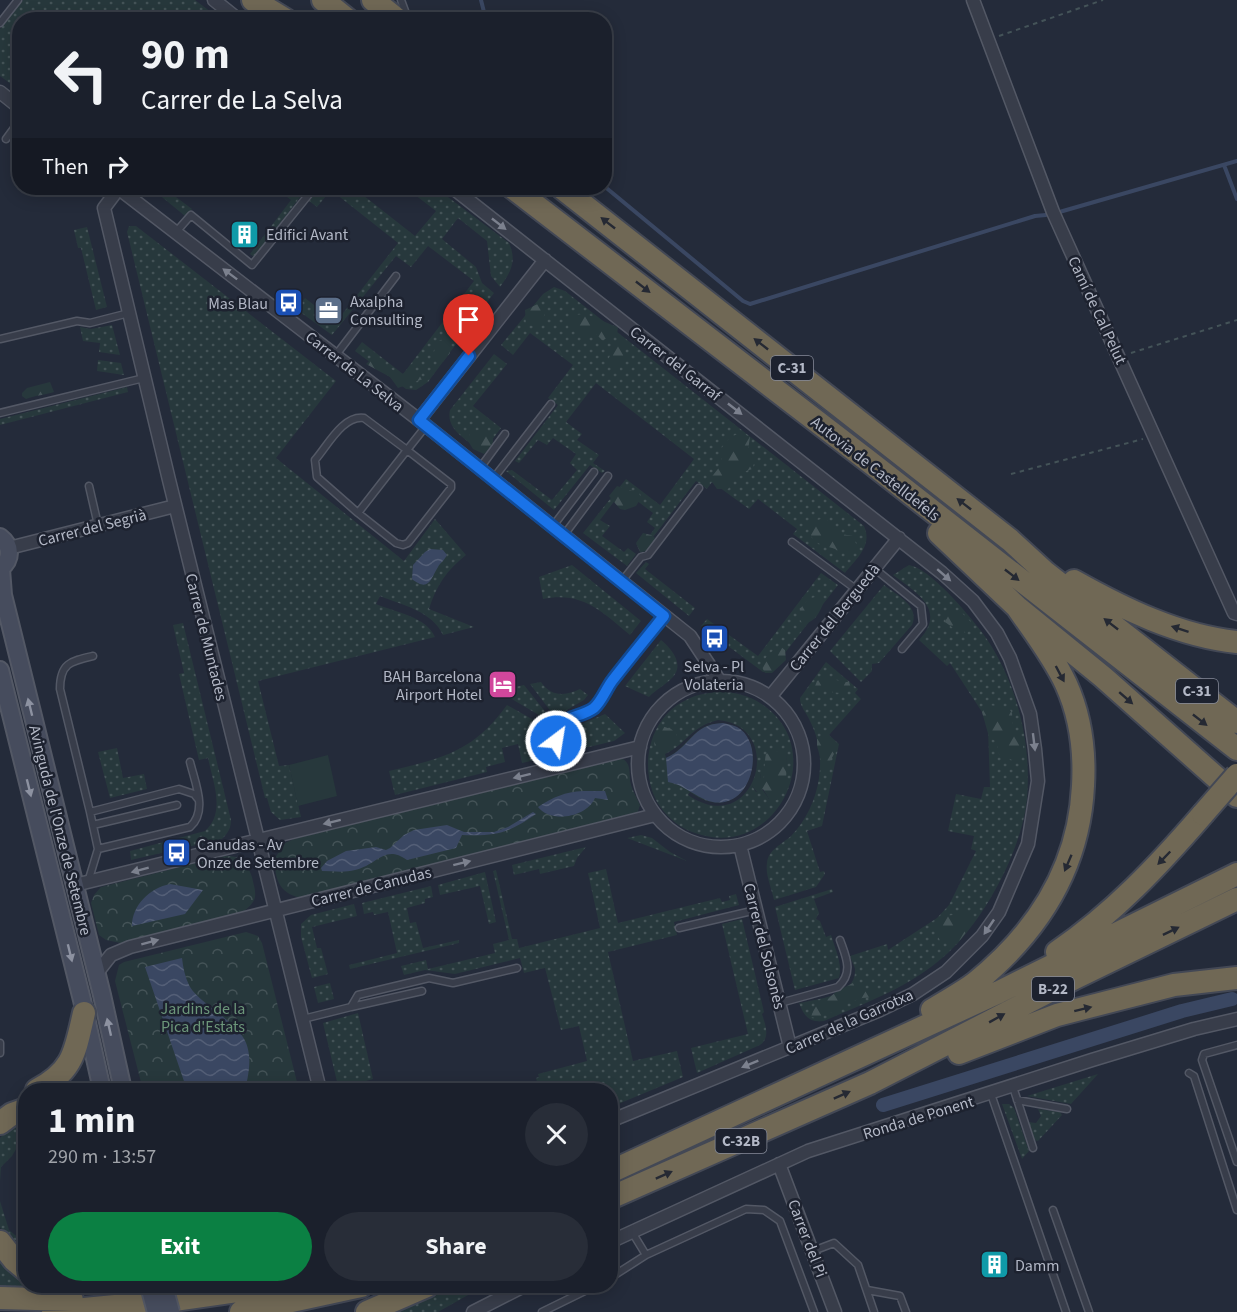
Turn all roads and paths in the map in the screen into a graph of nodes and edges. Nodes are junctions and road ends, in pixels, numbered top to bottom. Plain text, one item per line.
1 (18, 0) edge
2 (214, 0) edge
3 (253, 0) edge
4 (272, 0) edge
5 (323, 0) edge
6 (373, 0) edge
7 (973, 0) edge
8 (1103, 0) edge
9 (229, 12) edge
10 (273, 12) edge
11 (286, 12) edge
12 (338, 12) edge
13 (388, 12) edge
14 (0, 23) edge
15 (988, 40) junction
16 (0, 92) edge
17 (12, 102) edge
18 (12, 131) edge
19 (6, 139) dead end
20 (113, 195) edge
21 (127, 195) edge
22 (309, 195) edge
23 (462, 195) edge
24 (522, 195) edge
25 (573, 195) edge
26 (176, 232) junction
27 (545, 260) junction
28 (396, 276) dead end
29 (129, 313) junction
30 (1237, 320) edge
31 (0, 339) edge
32 (335, 356) junction
33 (1119, 357) junction
34 (144, 378) junction
35 (551, 404) dead end
36 (0, 413) edge
37 (422, 423) junction
38 (505, 434) dead end
39 (1155, 436) junction
40 (407, 450) junction
41 (871, 463) junction
42 (480, 468) junction
43 (594, 472) dead end
44 (1011, 474) dead end
45 (608, 476) dead end
46 (493, 479) junction
47 (89, 486) dead end
48 (699, 488) dead end
49 (175, 506) junction
50 (358, 513) junction
51 (98, 525) junction
52 (552, 526) junction
53 (563, 535) junction
54 (899, 538) junction
55 (1010, 540) junction
56 (4, 542) edge
57 (792, 542) dead end
58 (874, 568) junction
59 (0, 569) edge
60 (622, 582) junction
61 (857, 590) junction
62 (1017, 607) junction
63 (1237, 614) edge
64 (664, 616) junction
65 (1237, 642) edge
66 (902, 649) dead end
67 (93, 656) dead end
68 (0, 670) edge
69 (719, 680) junction
70 (770, 697) junction
71 (1237, 722) edge
72 (640, 747) junction
73 (1237, 749) edge
74 (190, 762) dead end
75 (561, 766) junction
76 (1237, 775) edge
77 (1237, 796) edge
78 (199, 799) junction
79 (177, 805) dead end
80 (90, 812) junction
81 (655, 815) junction
82 (93, 825) junction
83 (257, 841) junction
84 (740, 845) junction
85 (98, 849) junction
86 (1237, 874) edge
87 (81, 884) junction
88 (1237, 898) edge
89 (59, 908) junction
90 (756, 909) junction
91 (274, 910) junction
92 (679, 928) dead end
93 (840, 940) dead end
94 (517, 968) dead end
95 (96, 974) junction
96 (1237, 978) edge
97 (422, 991) dead end
98 (999, 992) junction
99 (779, 1003) junction
100 (351, 1007) junction
101 (84, 1014) junction
102 (1237, 1019) edge
103 (303, 1020) junction
104 (897, 1038) junction
105 (0, 1042) edge
106 (1237, 1045) edge
107 (790, 1047) junction
108 (0, 1053) edge
109 (1189, 1073) dead end
110 (49, 1083) edge
111 (100, 1083) edge
112 (123, 1083) edge
113 (318, 1083) edge
114 (870, 1083) junction
115 (1013, 1087) junction
116 (991, 1094) junction
117 (18, 1097) edge
118 (1017, 1100) junction
119 (0, 1105) edge
120 (1067, 1109) dead end
121 (18, 1111) edge
122 (618, 1118) edge
123 (0, 1123) edge
124 (1032, 1148) dead end
125 (1237, 1162) edge
126 (779, 1164) junction
127 (618, 1168) edge
128 (618, 1194) edge
129 (1053, 1210) dead end
130 (1237, 1210) edge
131 (632, 1232) junction
132 (618, 1238) edge
133 (0, 1242) edge
134 (813, 1251) junction
135 (646, 1255) junction
136 (18, 1263) edge
137 (618, 1273) edge
138 (867, 1290) junction
139 (75, 1293) edge
140 (140, 1293) edge
141 (152, 1293) edge
142 (166, 1293) edge
143 (223, 1293) edge
144 (331, 1293) edge
145 (411, 1293) edge
146 (510, 1293) edge
147 (581, 1293) edge
148 (323, 1295) junction
149 (112, 1296) junction
150 (0, 1298) edge
151 (53, 1312) edge
152 (156, 1312) edge
153 (171, 1312) edge
154 (242, 1312) edge
155 (291, 1312) edge
156 (367, 1312) edge
157 (473, 1312) edge
158 (542, 1312) edge
159 (814, 1312) edge
160 (836, 1312) edge
161 (874, 1312) edge
162 (906, 1312) edge
163 (1066, 1312) edge
164 (1089, 1312) edge

1 - 14 lane
2 - 9 street
3 - 10 highway
4 - 11 highway
5 - 12 highway
6 - 13 highway
7 - 15 street, Camí de Cal Pelut
8 - 15 path
15 - 33 street, Camí de Cal Pelut
16 - 17 street
18 - 19 lane
20 - 29 street, Carrer de Muntades
21 - 26 street, Carrer de La Selva
22 - 26 lane
23 -> 27 street, Carrer del Garraf
24 -> 41 highway, Autovia de Castelldefels / C-31
55 -> 25 highway, Autovia de Castelldefels / C-31
32 -> 26 street, Carrer de La Selva
27 - 37 street
27 -> 54 street, Carrer del Garraf
28 - 32 lane
29 - 31 lane
29 - 34 street, Carrer de Muntades
30 - 33 path
32 - 37 street, Carrer de La Selva
33 - 39 street, Camí de Cal Pelut
34 - 36 lane
34 - 49 street, Carrer de Muntades
35 - 46 lane
37 - 40 lane
37 - 42 street, Carrer de La Selva
38 - 42 lane
39 - 44 path
39 - 63 street, Camí de Cal Pelut
40 - 50 lane
40 - 50 lane
40 - 50 lane
41 - 62 highway
41 -> 73 highway, Autovia de Castelldefels / C-31
42 - 46 street, Carrer de La Selva
43 - 52 lane
45 - 53 lane
46 - 52 street, Carrer de La Selva
47 - 51 lane
48 - 60 lane
49 - 51 street, Carrer del Segrià
49 - 83 street, Carrer de Muntades
51 - 56 street, Carrer del Segrià
52 - 53 street, Carrer de La Selva
53 - 60 street, Carrer de La Selva
54 - 58 street, Carrer del Berguedà
54 -> 107 street, Carrer de la Garrotxa
65 -> 55 highway
71 -> 55 highway, Autovia de Castelldefels / C-31
56 - 59 main road
57 - 61 lane
58 - 61 street, Carrer del Berguedà
58 - 66 lane
87 -> 59 main road, Avinguda de l'Onze de Setembre
60 - 64 street, Carrer de La Selva
61 - 70 street, Carrer del Berguedà
62 -> 77 highway
62 -> 104 highway
64 - 69 street, Carrer de La Selva
64 - 75 lane
67 - 80 lane
68 -> 89 main road, Avinguda de l'Onze de Setembre
69 - 70 street
69 - 72 street
70 - 84 street
72 - 75 street
72 - 81 street
74 - 78 lane
75 -> 83 street
76 -> 98 highway, bridge
78 - 80 lane
78 - 85 lane
79 - 82 lane
80 - 82 lane
81 - 84 street
91 -> 81 street, Carrer de Canudas
82 - 85 lane
83 -> 87 street
83 - 91 street, Carrer de Muntades
84 - 90 street, Carrer del Solsonès
85 - 87 lane
86 - 98 highway, B-22
87 - 89 main road
87 - 95 main road, Avinguda de l'Onze de Setembre
114 -> 88 highway, B-22
89 -> 101 main road, Avinguda de l'Onze de Setembre
90 - 92 lane
90 - 99 street, Carrer del Solsonès
95 -> 91 street, Carrer de Canudas
91 - 103 street, Carrer de Muntades
93 - 99 lane
94 - 100 lane
112 -> 95 main road, Avinguda de l'Onze de Setembre
114 -> 96 highway
97 - 100 lane
98 - 104 highway, B-22
99 - 107 street, Carrer del Solsonès
100 - 103 lane
101 - 110 highway
101 - 111 main road, Avinguda de l'Onze de Setembre
102 - 115 street, Ronda de Ponent
103 - 113 street, Carrer de Muntades
104 - 127 highway, C-32B
105 - 108 lane
106 - 125 lane
107 -> 122 street, Carrer de la Garrotxa
109 - 130 lane
128 -> 114 highway, C-32B
115 - 116 street, Ronda de Ponent
115 - 118 lane
116 - 126 street, Ronda de Ponent
116 - 163 lane
117 - 119 highway
118 - 120 lane
118 - 124 lane
121 - 123 highway
126 - 131 street, Ronda de Ponent
126 - 134 street, Carrer del Pi
129 - 164 lane
131 - 132 street, Ronda de Ponent
131 - 135 lane
133 - 136 highway
134 - 138 lane
134 - 160 street, Carrer del Pi
135 - 137 lane
135 - 159 lane
138 - 161 lane
138 - 162 lane
139 - 149 highway
140 - 149 highway
141 - 152 main road, bridge
142 - 153 main road, bridge
143 - 151 highway
144 - 148 highway
145 - 156 highway
146 - 157 street
147 - 158 lane
148 - 154 highway
148 - 155 highway
149 - 150 highway

